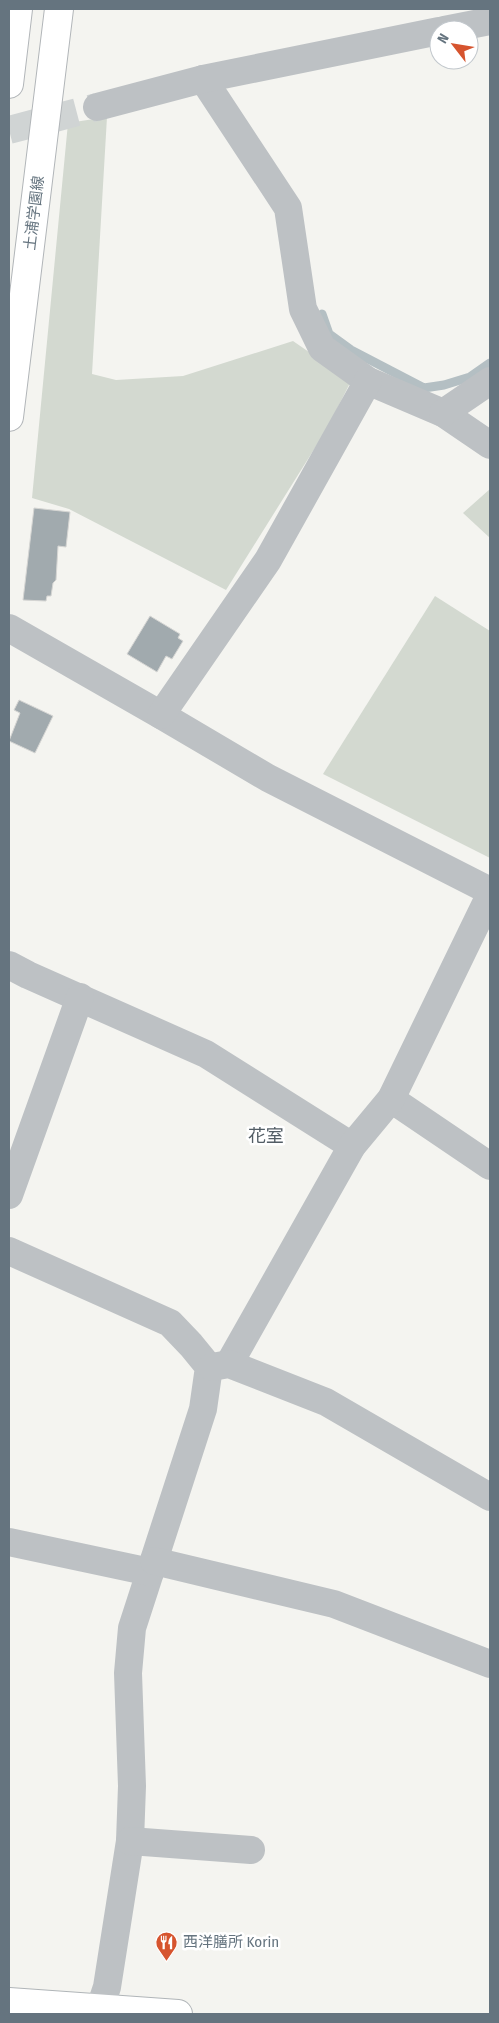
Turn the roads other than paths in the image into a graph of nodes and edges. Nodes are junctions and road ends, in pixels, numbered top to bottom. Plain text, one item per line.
1 (18, 9) edge
2 (59, 9) edge
3 (429, 33) edge
4 (203, 79) junction
5 (9, 84) edge
6 (97, 107) tunnel mouth
7 (368, 381) junction
8 (490, 381) edge
9 (443, 413) junction
10 (9, 417) edge
11 (490, 445) edge
12 (9, 628) edge
13 (161, 714) junction
14 (490, 891) edge
15 (490, 895) edge
16 (9, 965) edge
17 (80, 997) junction
18 (390, 1099) junction
19 (352, 1146) junction
20 (490, 1166) edge
21 (9, 1195) edge
22 (9, 1252) edge
23 (219, 1366) junction
24 (490, 1497) edge
25 (9, 1542) edge
26 (152, 1566) junction
27 (490, 1664) edge
28 (130, 1841) junction
29 (251, 1850) dead end
30 (9, 2002) edge
31 (99, 2011) edge
32 (178, 2014) edge

1 - 5 main road
2 - 10 main road, 土浦学園線
3 - 4 street
4 - 6 street
4 - 7 street
7 - 9 street
7 - 13 street
8 - 9 street
9 - 11 street
12 - 13 street
13 - 14 street
15 - 18 street
16 - 17 street
17 - 19 street
17 - 21 street
18 - 19 street
18 - 20 street
19 - 23 street
22 - 23 street
23 - 24 street
23 - 26 street
25 - 26 street
26 - 27 street
26 - 28 street
28 - 29 street
28 - 31 street
30 - 31 main road
31 - 32 main road

